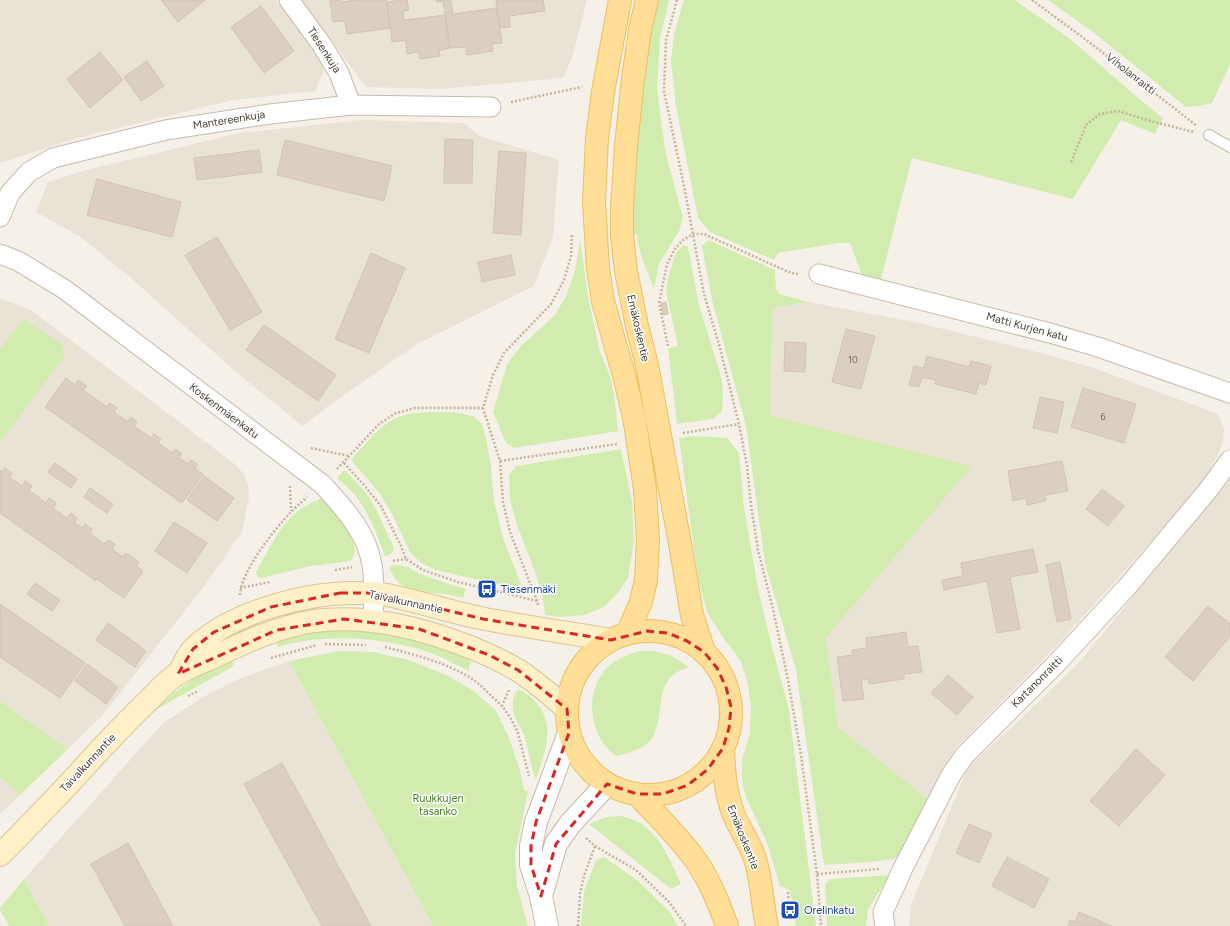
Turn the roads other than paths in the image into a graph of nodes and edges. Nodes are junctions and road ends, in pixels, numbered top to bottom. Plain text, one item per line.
1 (288, 0) edge
2 (620, 0) edge
3 (647, 0) edge
4 (351, 105) junction
5 (491, 107) road end
6 (1208, 135) road end
7 (1230, 147) edge
8 (0, 217) edge
9 (0, 254) edge
10 (819, 274) road end
11 (1230, 393) edge
12 (1230, 460) edge
13 (375, 593) junction
14 (373, 621) junction
15 (619, 637) junction
16 (704, 652) junction
17 (178, 674) junction
18 (567, 709) junction
19 (569, 733) junction
20 (723, 748) junction
21 (607, 784) junction
22 (637, 794) junction
23 (0, 855) edge
24 (541, 896) junction
25 (547, 926) edge
26 (727, 926) edge
27 (766, 926) edge
28 (885, 926) edge

1 - 4 street, Tiesenkuja
2 - 15 main road
3 - 16 main road, Emäkoskentie
4 - 5 street, Mantereenkuja
4 - 8 street, Mantereenkuja
6 - 7 lane
9 - 13 street, Koskenmäenkatu
10 - 11 street, Matti Kurjen katu
12 - 28 street, Kartanonraitti
13 - 14 street, Koskenmäenkatu
13 - 15 main road, Taivalkunnantie
13 - 17 main road, Taivalkunnantie
14 - 17 main road, Taivalkunnantie
14 - 18 main road, Taivalkunnantie
15 - 16 main road
15 - 18 main road
16 - 20 main road
17 - 23 main road, Taivalkunnantie
18 - 19 main road
19 - 21 main road
19 - 24 street
20 - 22 main road
20 - 27 main road, Emäkoskentie
21 - 22 main road
21 - 24 street
22 - 26 main road
24 - 25 street

